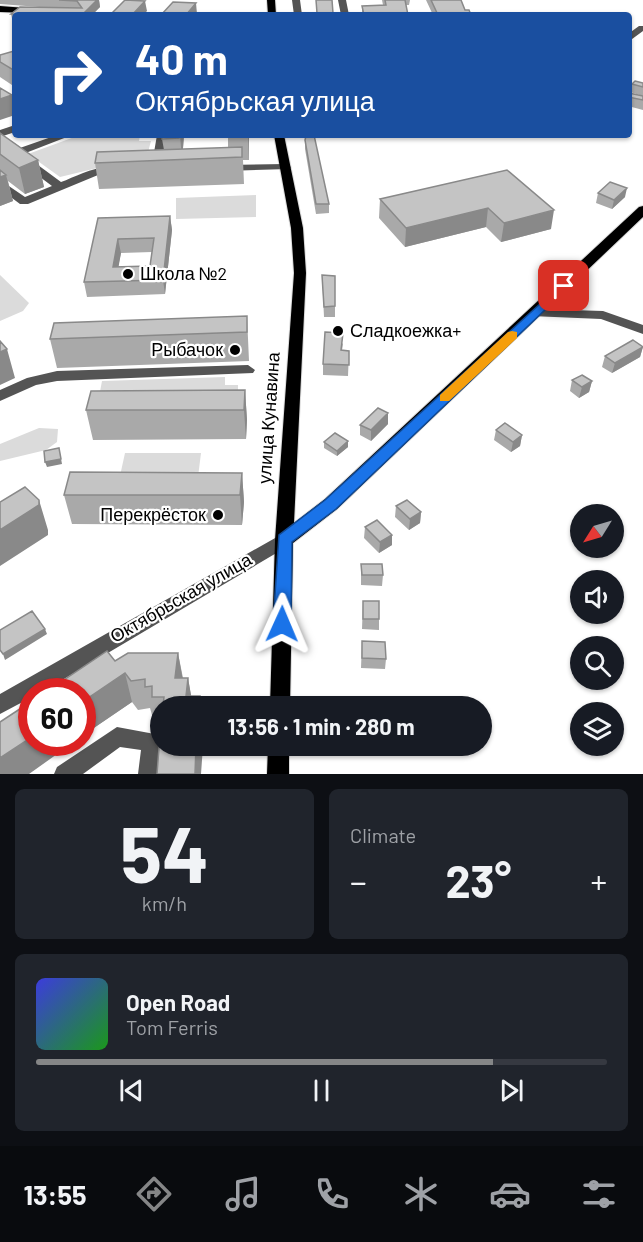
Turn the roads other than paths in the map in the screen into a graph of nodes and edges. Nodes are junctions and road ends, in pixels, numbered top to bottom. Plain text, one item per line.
1 (0, 9) edge
2 (39, 12) edge
3 (4, 132) edge
4 (58, 138) edge
5 (162, 138) edge
6 (280, 138) edge
7 (16, 153) junction
8 (285, 166) junction
9 (213, 168) edge
10 (158, 170) edge
11 (126, 171) edge
12 (0, 183) edge
13 (59, 186) junction
14 (643, 210) edge
15 (536, 313) junction
16 (643, 330) edge
17 (248, 370) dead end
18 (0, 396) edge
19 (284, 540) junction
20 (280, 696) edge
21 (0, 705) edge
22 (279, 756) edge
23 (65, 774) edge
24 (149, 774) edge
25 (278, 774) edge

1 - 2 main road
3 - 7 street
4 - 7 street
5 - 10 street
6 - 8 main road, улица Кунавина
7 - 13 street
8 - 9 street
8 - 19 main road, улица Кунавина
11 - 13 street
12 - 13 street
14 - 15 main road, Октябрьская улица
15 - 16 street
15 - 19 main road, Октябрьская улица
17 - 18 street
19 - 20 main road, улица Кунавина
19 - 21 street, Октябрьская улица
22 - 25 main road
23 - 24 street

